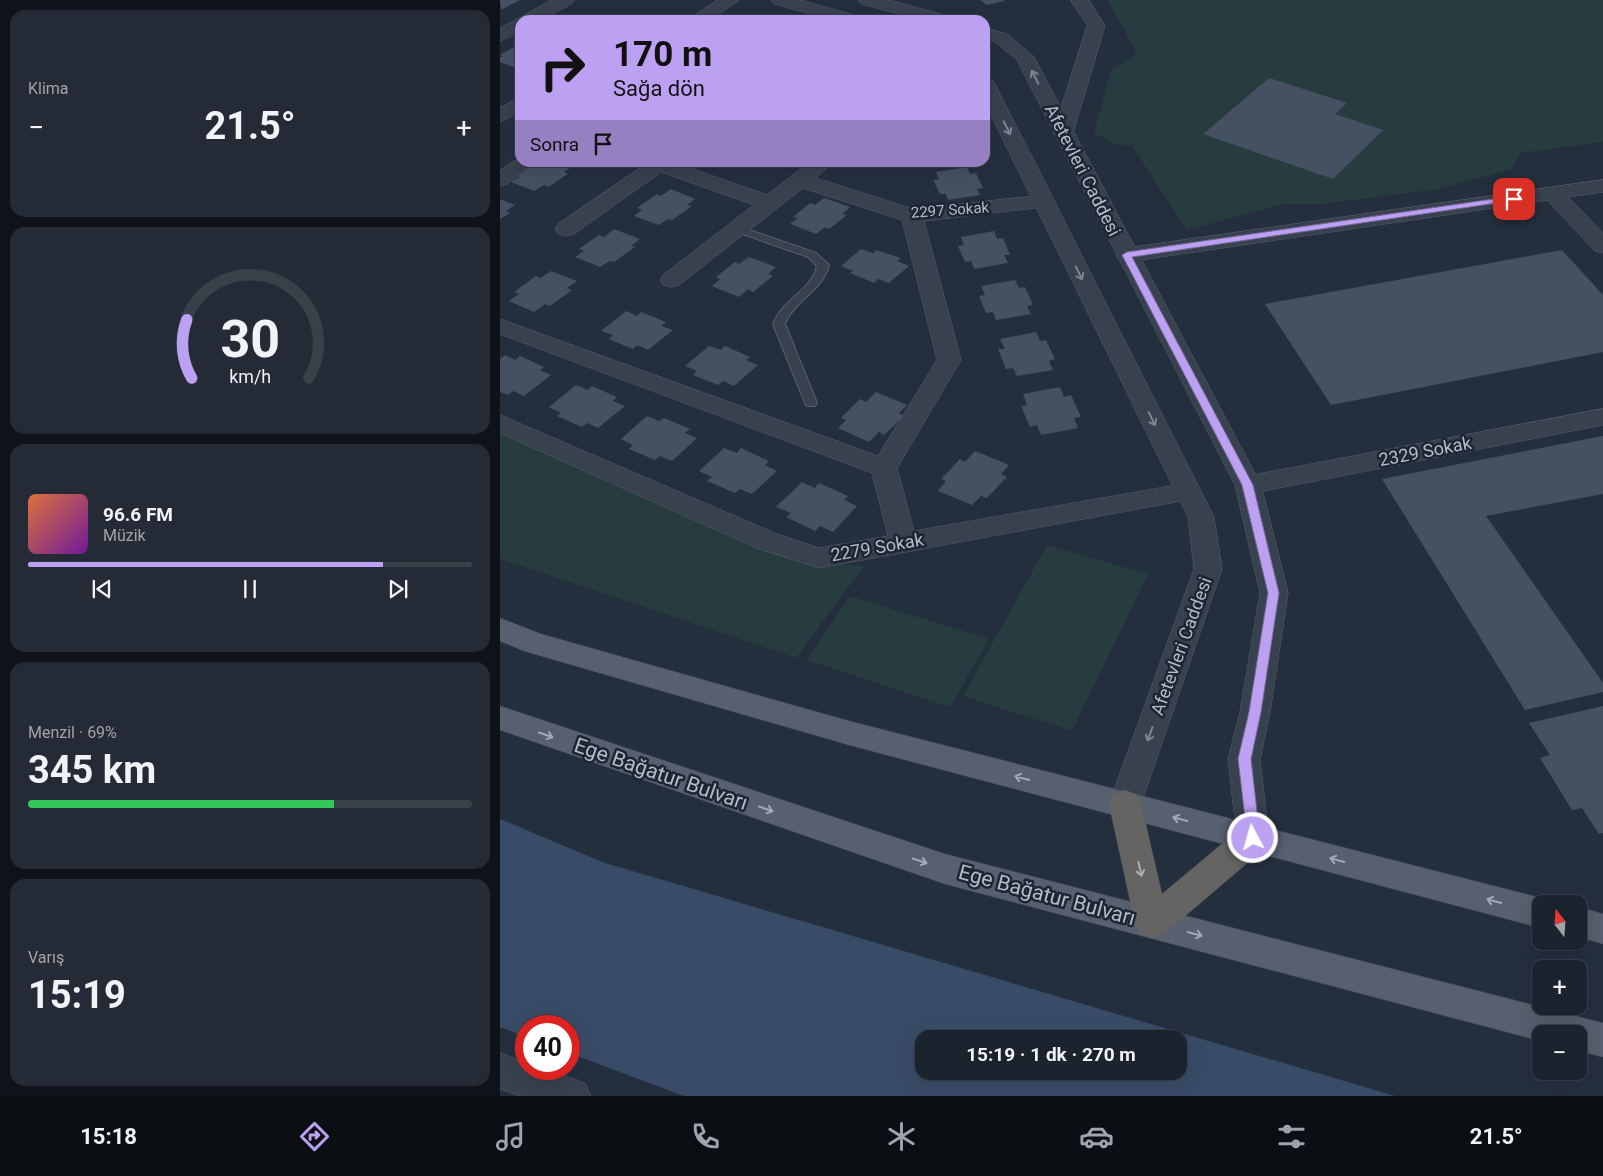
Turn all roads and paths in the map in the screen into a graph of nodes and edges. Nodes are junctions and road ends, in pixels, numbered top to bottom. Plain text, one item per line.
1 (565, 0) edge
2 (730, 0) edge
3 (781, 0) edge
4 (868, 0) edge
5 (1080, 0) edge
6 (537, 15) edge
7 (705, 15) edge
8 (834, 15) edge
9 (924, 15) edge
10 (515, 28) edge
11 (990, 35) edge
12 (500, 36) edge
13 (990, 94) edge
14 (515, 107) edge
15 (500, 116) edge
16 (1063, 133) junction
17 (520, 167) edge
18 (658, 167) edge
19 (670, 167) edge
20 (817, 167) edge
21 (500, 180) edge
22 (801, 180) junction
23 (1603, 186) edge
24 (1552, 193) junction
25 (1044, 201) junction
26 (771, 204) junction
27 (912, 216) junction
28 (566, 229) dead end
29 (738, 229) junction
30 (1603, 246) edge
31 (1127, 255) junction
32 (671, 280) dead end
33 (500, 326) edge
34 (811, 403) dead end
35 (1603, 417) edge
36 (500, 423) edge
37 (884, 468) junction
38 (1248, 485) junction
39 (1188, 492) junction
40 (904, 543) junction
41 (500, 629) edge
42 (500, 718) edge
43 (1124, 804) junction
44 (1253, 838) junction
45 (1532, 911) edge
46 (1152, 923) junction
47 (1588, 925) edge
48 (1603, 929) edge
49 (1603, 1040) edge
50 (500, 1071) edge
51 (572, 1096) edge

1 - 6 street
2 - 7 street
3 - 8 street
4 - 9 street
5 - 16 street
10 - 12 street
16 -> 11 street, Afetevleri Caddesi
13 -> 25 street, Afetevleri Caddesi
14 - 15 street
16 - 31 street, Afetevleri Caddesi
17 - 21 street
18 - 28 street
19 - 26 street
20 - 22 street
22 - 26 street
22 - 27 street, 2297 Sokak
23 - 24 street
24 - 30 street
24 - 31 street
25 - 27 street, 2297 Sokak
25 -> 39 street, Afetevleri Caddesi
26 - 29 street
27 - 37 street
29 - 32 street
29 - 34 lane
31 - 38 street, Afetevleri Caddesi
33 - 37 street
35 - 38 street, 2329 Sokak
36 - 40 street, 2279 Sokak
37 - 40 street
38 - 44 street, Afetevleri Caddesi
39 - 40 street, 2279 Sokak
39 -> 43 street, Afetevleri Caddesi
43 -> 41 main road
42 -> 46 main road, Ege Bağatur Bulvarı
44 -> 43 main road
43 -> 46 highway
45 -> 44 main road
44 - 46 highway
46 -> 49 main road, Ege Bağatur Bulvarı
47 - 48 main road
50 - 51 street

